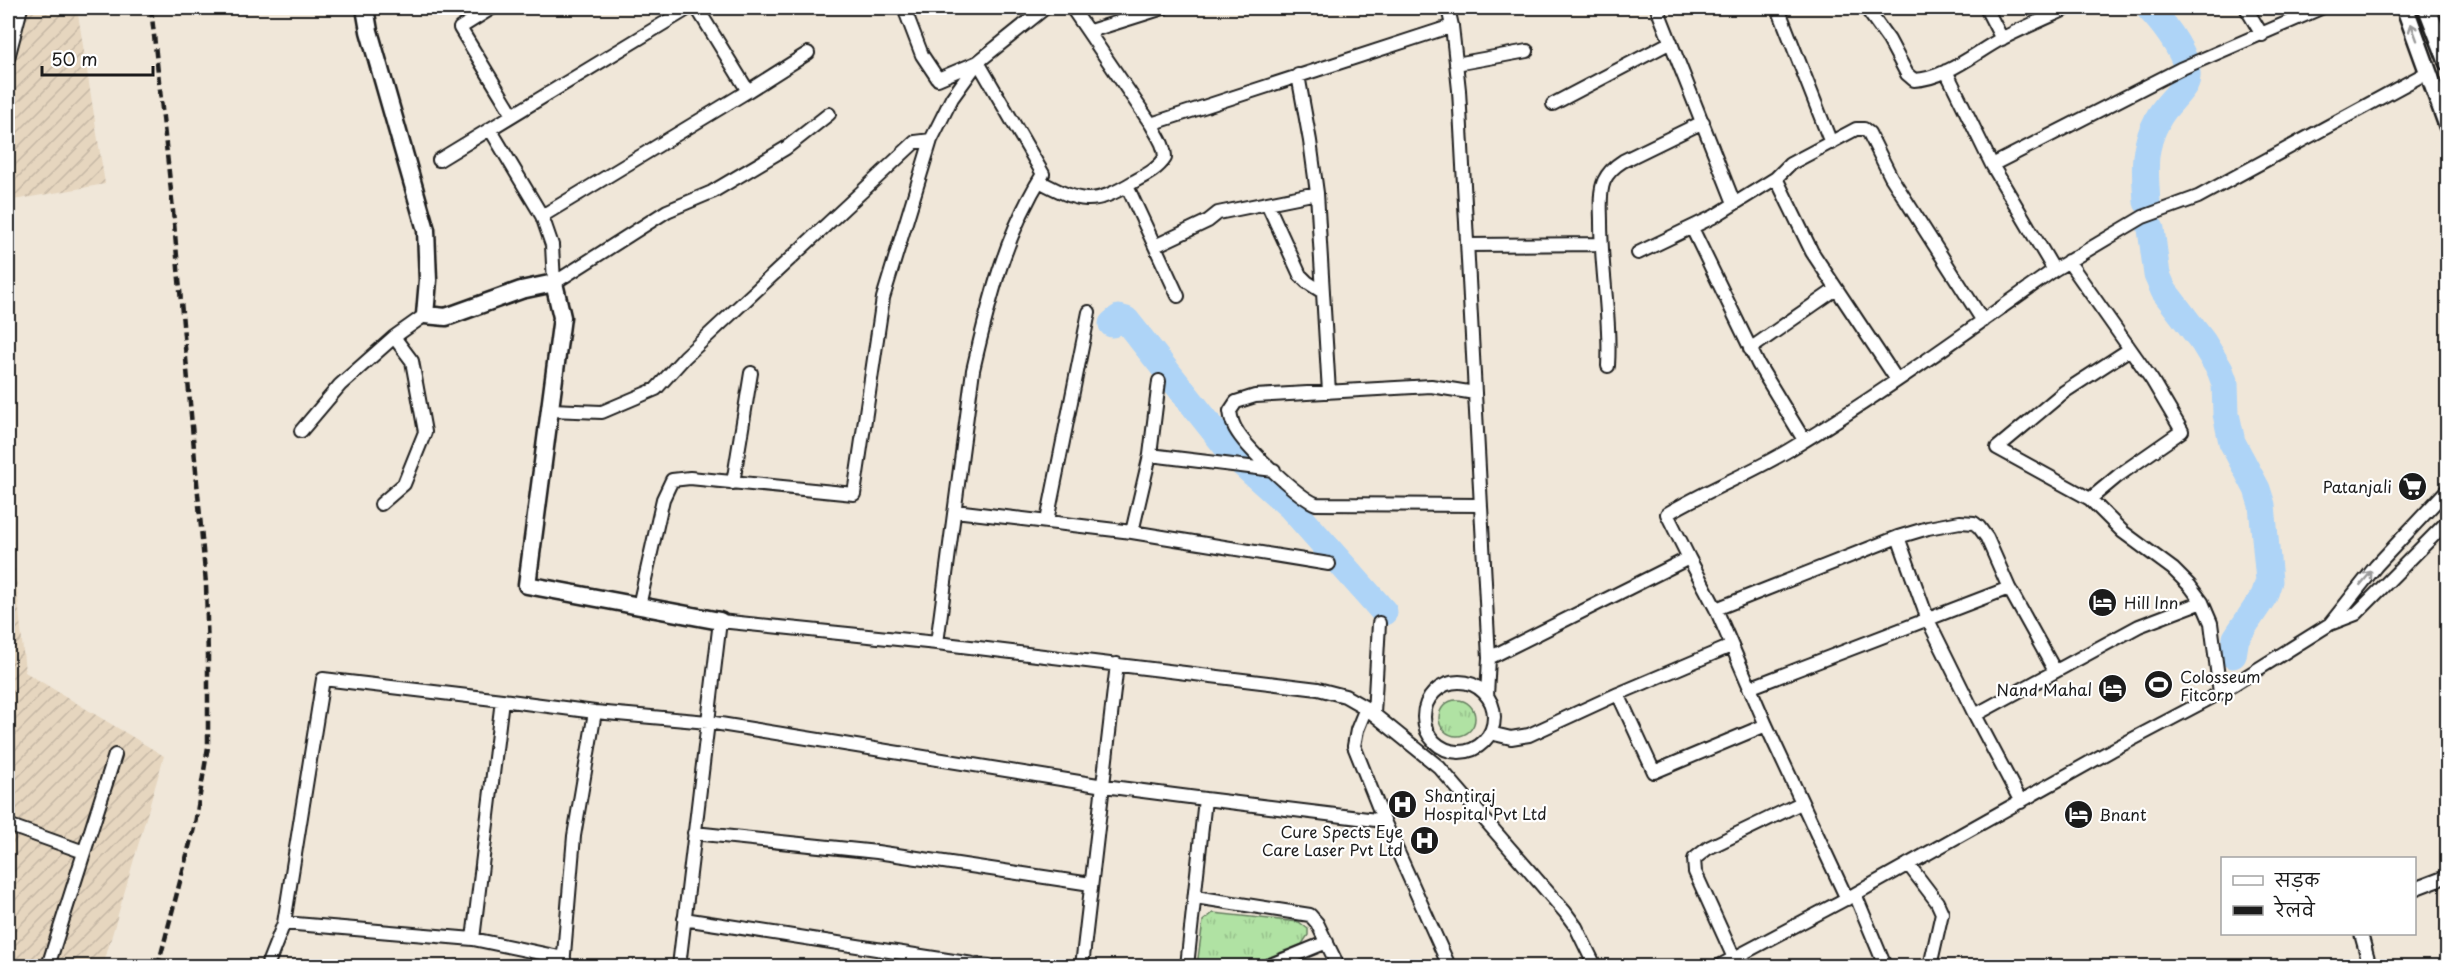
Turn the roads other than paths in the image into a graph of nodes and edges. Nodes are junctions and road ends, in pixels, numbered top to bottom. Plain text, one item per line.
1 (21, 8) edge
2 (365, 8) edge
3 (492, 8) edge
4 (689, 8) edge
5 (697, 8) edge
6 (904, 8) edge
7 (1045, 8) edge
8 (1072, 8) edge
9 (1163, 8) edge
10 (1448, 8) edge
11 (1657, 8) edge
12 (1778, 8) edge
13 (1866, 8) edge
14 (1986, 8) edge
15 (2068, 8) edge
16 (2246, 8) edge
17 (2321, 8) edge
18 (2405, 8) edge
19 (2429, 9) edge
20 (1452, 26) junction
21 (1090, 31) junction
22 (2262, 35) junction
23 (2002, 39) junction
24 (1671, 42) junction
25 (1527, 51) dead end
26 (808, 53) dead end
27 (8, 58) edge
28 (978, 62) junction
29 (2448, 63) edge
30 (1456, 64) junction
31 (1946, 71) junction
32 (2428, 72) junction
33 (1298, 75) junction
34 (748, 91) junction
35 (1553, 104) dead end
36 (829, 114) dead end
37 (513, 115) junction
38 (1703, 122) junction
39 (1151, 124) junction
40 (2448, 127) edge
41 (490, 129) junction
42 (931, 140) junction
43 (1831, 142) junction
44 (439, 160) dead end
45 (1992, 165) junction
46 (1776, 178) junction
47 (1039, 181) junction
48 (1126, 186) junction
49 (1317, 193) junction
50 (1267, 203) junction
51 (1734, 203) junction
52 (542, 216) junction
53 (1692, 228) junction
54 (1601, 244) junction
55 (1467, 245) junction
56 (1155, 246) junction
57 (1638, 253) dead end
58 (2068, 261) junction
59 (2054, 270) junction
60 (554, 283) junction
61 (1836, 289) junction
62 (1321, 291) junction
63 (1178, 296) dead end
64 (1089, 312) dead end
65 (425, 315) junction
66 (1983, 321) junction
67 (394, 338) junction
68 (1750, 348) junction
69 (2130, 349) junction
70 (1608, 366) dead end
71 (751, 373) dead end
72 (1898, 380) junction
73 (1159, 381) dead end
74 (1329, 392) junction
75 (1475, 393) junction
76 (550, 410) junction
77 (302, 431) dead end
78 (1804, 440) junction
79 (1150, 455) junction
80 (1274, 470) junction
81 (733, 483) junction
82 (2448, 489) edge
83 (2090, 499) junction
84 (381, 504) dead end
85 (1480, 505) junction
86 (955, 511) junction
87 (1047, 521) junction
88 (2448, 521) edge
89 (1132, 532) junction
90 (1898, 537) junction
91 (1689, 558) junction
92 (1329, 564) dead end
93 (2009, 588) junction
94 (2202, 602) junction
95 (639, 606) junction
96 (1716, 609) junction
97 (1928, 620) junction
98 (720, 621) junction
99 (1379, 623) dead end
100 (2330, 624) junction
101 (937, 643) junction
102 (1731, 646) junction
103 (1489, 658) junction
104 (1117, 664) junction
105 (2055, 670) junction
106 (1749, 688) junction
107 (2220, 693) junction
108 (1618, 694) junction
109 (1487, 696) junction
110 (501, 699) junction
111 (1370, 711) junction
112 (595, 712) junction
113 (1975, 715) junction
114 (708, 722) junction
115 (1766, 725) junction
116 (1490, 733) junction
117 (1445, 750) junction
118 (115, 755) dead end
119 (1439, 767) junction
120 (1104, 786) junction
121 (1205, 799) junction
122 (2021, 802) junction
123 (1801, 803) junction
124 (1384, 821) junction
125 (8, 825) edge
126 (694, 833) junction
127 (84, 852) junction
128 (1908, 864) junction
129 (2448, 876) edge
130 (1091, 884) junction
131 (2416, 889) edge
132 (1195, 897) junction
133 (1851, 897) junction
134 (684, 919) junction
135 (284, 923) junction
136 (2362, 935) edge
137 (473, 939) junction
138 (1327, 942) junction
139 (1738, 960) edge
140 (563, 962) edge
141 (973, 965) edge
142 (48, 966) edge
143 (267, 966) edge
144 (679, 966) edge
145 (989, 966) edge
146 (1082, 966) edge
147 (1187, 966) edge
148 (1268, 966) edge
149 (1338, 966) edge
150 (1449, 966) edge
151 (1595, 966) edge
152 (1719, 966) edge
153 (1885, 966) edge
154 (1930, 966) edge
155 (2370, 966) edge

1 - 27 street
2 - 65 street
3 - 37 street
4 - 37 street
5 - 34 street
6 - 28 street
7 - 28 street
8 - 21 street
9 - 21 street
10 - 20 street
11 - 24 street
12 - 43 street
13 - 31 street
14 - 23 street
15 - 23 street
16 - 22 street
17 - 22 street
32 -> 18 street
19 - 29 street
20 - 30 street
20 - 33 street
21 - 39 street
22 - 45 street
23 - 31 street
24 - 35 street
24 - 38 street
25 - 30 street
26 - 34 street
28 - 42 street
28 - 47 street
30 - 55 street
31 - 45 street
32 - 40 street
32 - 58 street
33 - 39 street
33 - 49 street
34 - 52 street
36 - 60 street
37 - 41 street
38 - 51 street
38 - 54 street
39 - 48 street
41 - 44 street
41 - 52 street
42 - 76 street
42 - 81 street
43 - 46 street
43 - 66 street
45 - 59 street
46 - 51 street
46 - 61 street
47 - 48 street
47 - 86 street
48 - 56 street
49 - 50 street
49 - 62 street
50 - 56 street
50 - 62 street
51 - 53 street
52 - 60 street
53 - 57 street
53 - 68 street
54 - 55 street
54 - 70 street
55 - 75 street
56 - 63 street
58 - 59 street
58 - 69 street
59 - 66 street
60 - 65 street
60 - 76 street
61 - 68 street
61 - 72 street
62 - 74 street
64 - 87 street
65 - 67 street
66 - 72 street
67 - 77 street
67 - 84 street
68 - 78 street
69 - 83 street
69 - 83 street
71 - 81 street
72 - 78 street
73 - 79 street
74 - 75 street
74 - 80 street
75 - 85 street
76 - 95 street
78 - 91 street
79 - 80 street
79 - 89 street
80 - 85 street
81 - 95 street
100 -> 82 street
83 - 94 street
85 - 103 street
86 - 87 street
86 - 101 street
87 - 89 street
88 - 100 street
89 - 92 street
90 - 93 street
90 - 96 street
90 - 97 street
91 - 96 street
91 - 103 street
93 - 97 street
93 - 105 street
94 - 105 street
94 - 107 street
95 - 98 street
96 - 102 street
97 - 106 street
97 - 113 street
98 - 101 street
98 - 114 street
99 - 111 street
100 - 107 street
101 - 104 street
102 - 106 street
102 - 108 street
103 - 109 street
104 - 111 street
104 - 120 street
105 - 113 street
106 - 115 street
107 - 122 street
108 - 115 street
108 - 116 street
109 - 116 street
109 - 117 street
110 - 112 street
110 - 135 street
110 - 137 street
111 - 119 street
111 - 124 street
112 - 114 street
112 - 140 street
113 - 122 street
114 - 120 street
114 - 126 street
115 - 123 street
116 - 117 street
117 - 119 street
118 - 127 street
119 - 151 street
120 - 121 street
120 - 130 street
121 - 124 street
121 - 132 street
122 - 128 street
123 - 133 street
123 - 139 street
124 - 150 street
125 - 127 street
126 - 130 street
126 - 134 street
127 - 142 street
128 - 133 street
128 - 154 street
129 - 131 street
130 - 146 street
132 - 138 street
132 - 147 street
133 - 139 street
133 - 153 street
134 - 141 street
134 - 144 street
135 - 137 street
135 - 143 street
136 - 155 street
137 - 140 street
138 - 148 street
138 - 149 street
139 - 152 street
141 - 145 street

